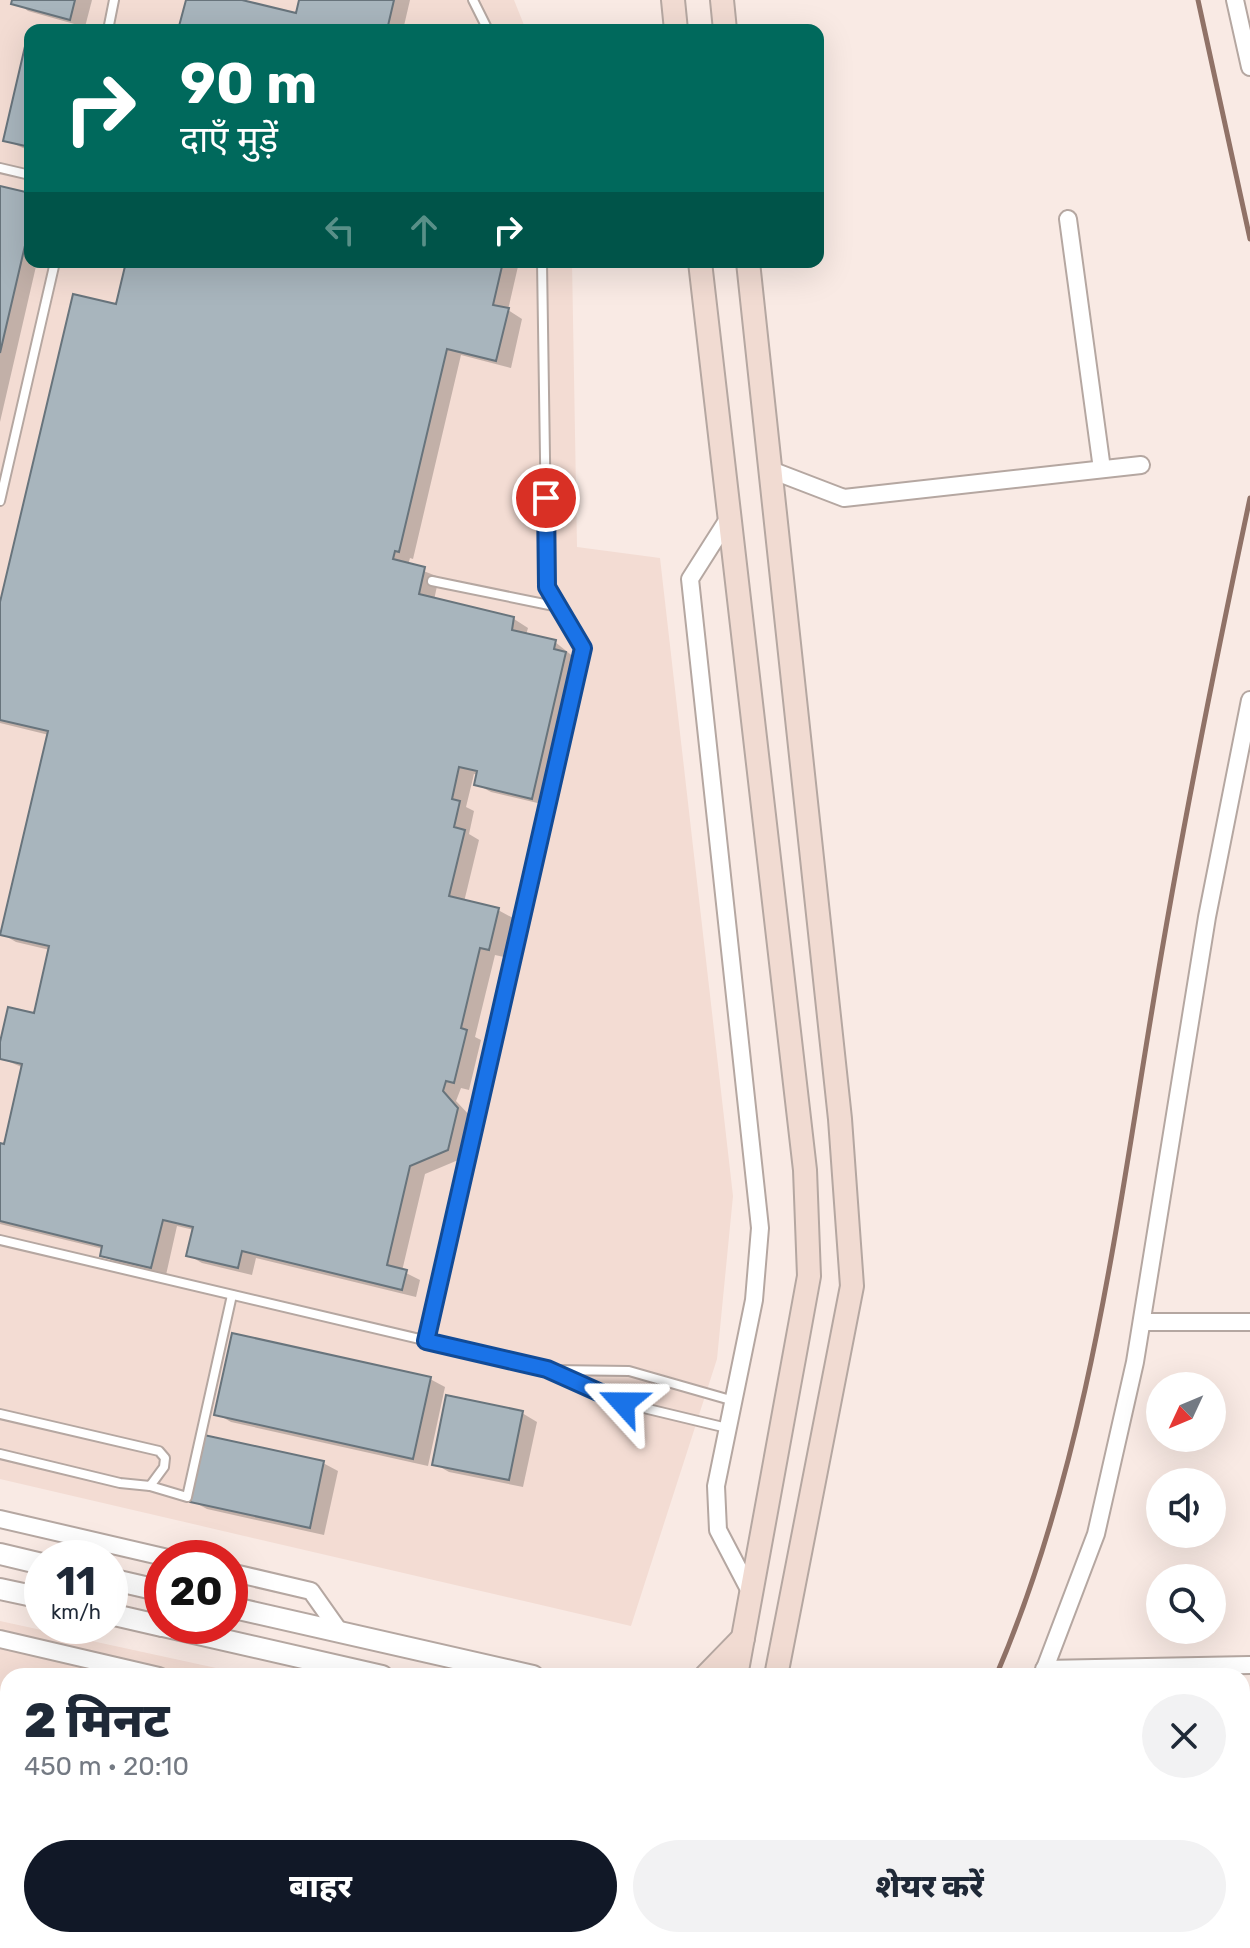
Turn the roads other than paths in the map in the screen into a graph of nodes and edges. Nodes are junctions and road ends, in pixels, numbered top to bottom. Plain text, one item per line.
1 (114, 0) edge
2 (473, 0) edge
3 (673, 0) edge
4 (722, 0) edge
5 (1235, 0) edge
6 (109, 24) edge
7 (485, 24) edge
8 (675, 24) edge
9 (724, 24) edge
10 (1250, 67) edge
11 (0, 168) edge
12 (24, 174) edge
13 (1068, 219) dead end
14 (54, 268) edge
15 (542, 268) edge
16 (701, 268) edge
17 (749, 268) edge
18 (1141, 465) dead end
19 (1102, 469) junction
20 (771, 470) junction
21 (0, 501) edge
22 (730, 516) junction
23 (432, 581) dead end
24 (559, 607) junction
25 (1250, 700) edge
26 (1247, 726) edge
27 (0, 1240) edge
28 (232, 1295) junction
29 (1142, 1322) junction
30 (1250, 1322) edge
31 (426, 1341) junction
32 (547, 1369) junction
33 (734, 1401) junction
34 (0, 1414) edge
35 (728, 1428) junction
36 (0, 1454) edge
37 (150, 1486) junction
38 (0, 1519) edge
39 (144, 1552) edge
40 (0, 1554) edge
41 (24, 1560) edge
42 (248, 1576) edge
43 (0, 1589) edge
44 (24, 1594) edge
45 (752, 1595) junction
46 (248, 1611) edge
47 (340, 1632) junction
48 (743, 1638) junction
49 (0, 1639) edge
50 (233, 1644) edge
51 (1250, 1665) edge
52 (125, 1668) edge
53 (327, 1668) edge
54 (498, 1668) edge
55 (714, 1668) edge
56 (737, 1668) edge
57 (778, 1668) edge
58 (1045, 1668) edge
59 (1172, 1668) edge

1 - 6 lane
2 - 7 lane
3 - 8 main road
4 - 9 main road
5 - 10 street
11 - 12 lane
13 - 19 street
14 - 21 lane
15 - 24 lane
16 - 22 main road
17 - 20 main road
18 - 19 street
19 - 20 street
20 - 57 main road
22 - 33 street
22 - 45 main road
23 - 24 lane
24 - 31 lane
25 - 26 street
26 - 29 street
27 - 28 lane
28 - 31 lane
28 - 37 lane
29 - 30 street
29 - 58 street
31 - 32 lane
32 - 33 lane
32 - 35 lane
33 - 35 street
34 - 37 lane
35 - 45 street
36 - 37 lane
38 - 39 street
40 - 41 street
42 - 47 street
43 - 44 street
45 - 48 main road
46 - 47 street
47 - 54 street
48 - 55 main road
48 - 56 main road
49 - 52 street
50 - 53 street
51 - 59 street

